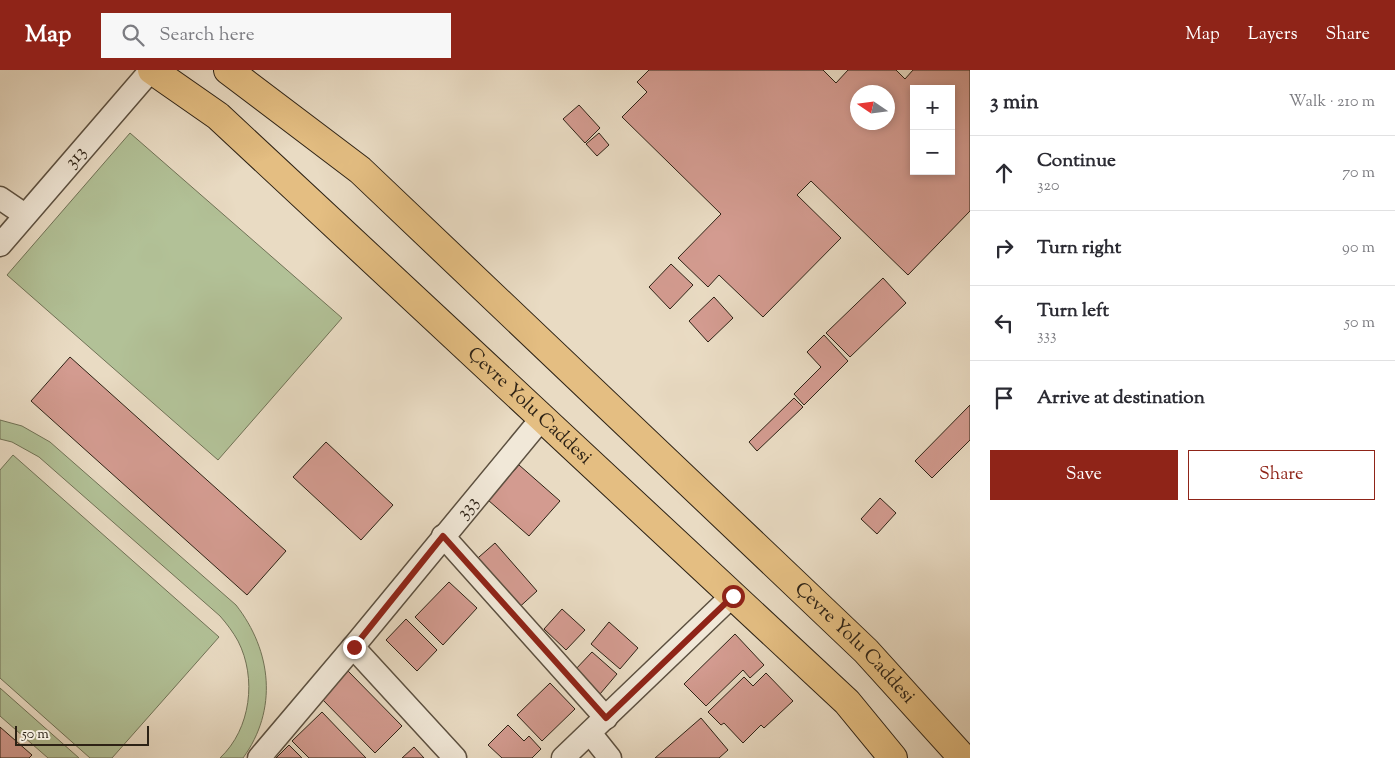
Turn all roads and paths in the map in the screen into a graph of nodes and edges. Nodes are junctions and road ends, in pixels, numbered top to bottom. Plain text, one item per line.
1 (152, 70) edge
2 (228, 70) edge
3 (0, 198) edge
4 (25, 215) junction
5 (0, 245) edge
6 (542, 418) junction
7 (443, 536) junction
8 (733, 596) junction
9 (354, 647) junction
10 (606, 718) junction
11 (590, 733) junction
12 (259, 758) edge
13 (455, 758) edge
14 (563, 758) edge
15 (610, 758) edge
16 (894, 758) edge
17 (963, 758) edge

1 - 4 street, 313
1 - 6 highway, Çevre Yolu Caddesi
2 - 17 highway, Çevre Yolu Caddesi
3 - 4 street
4 - 5 street, 313
6 - 7 street, 333
6 - 8 highway, Çevre Yolu Caddesi
7 - 9 street, 333
7 - 10 street
8 - 10 street
8 - 16 highway, Çevre Yolu Caddesi
9 - 12 street, 333
9 - 13 street
10 - 11 street
11 - 14 street
11 - 15 street

